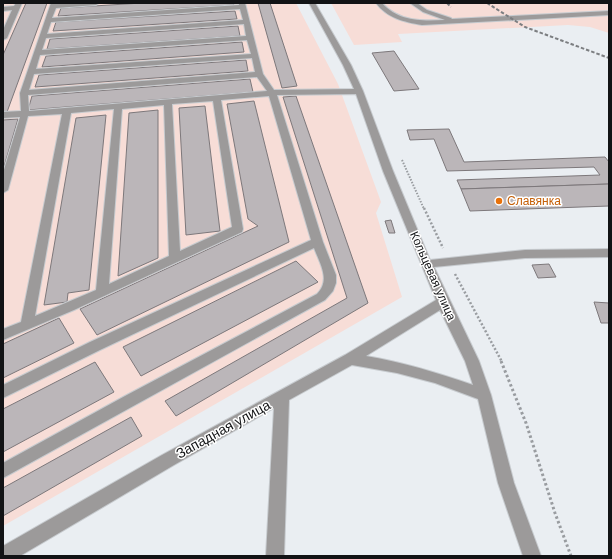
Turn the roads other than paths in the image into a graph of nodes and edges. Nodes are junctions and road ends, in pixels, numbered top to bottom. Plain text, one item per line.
1 (96, 3) edge
2 (312, 3) edge
3 (379, 3) edge
4 (413, 3) edge
5 (54, 4) edge
6 (18, 5) edge
7 (242, 5) edge
8 (3, 8) edge
9 (609, 13) edge
10 (48, 20) junction
11 (464, 21) junction
12 (7, 22) edge
13 (246, 22) junction
14 (43, 36) junction
15 (3, 38) edge
16 (250, 38) junction
17 (37, 53) junction
18 (254, 56) junction
19 (31, 72) junction
20 (259, 74) junction
21 (359, 91) junction
22 (24, 92) junction
23 (272, 93) junction
24 (217, 99) junction
25 (168, 103) junction
26 (118, 107) junction
27 (67, 111) junction
28 (25, 113) junction
29 (3, 115) edge
30 (3, 190) edge
31 (317, 242) junction
32 (609, 253) edge
33 (175, 258) junction
34 (427, 264) junction
35 (102, 291) junction
36 (443, 302) junction
37 (27, 325) junction
38 (3, 335) edge
39 (350, 359) junction
40 (3, 392) edge
41 (484, 395) junction
42 (282, 397) junction
43 (3, 471) edge
44 (3, 556) edge
45 (275, 556) edge
46 (532, 556) edge

1 - 5 street
2 - 21 street, Кольцевая улица
3 - 11 street
4 - 11 street
5 - 10 street
6 - 8 street
6 - 12 street
7 - 10 street
7 - 13 street
9 - 11 street
10 - 14 street
12 - 15 street
13 - 14 street
13 - 16 street
14 - 17 street
16 - 17 street
16 - 18 street
17 - 19 street
18 - 19 street
18 - 20 street
19 - 22 street
20 - 22 street
20 - 23 street
21 - 23 street
21 - 34 street, Кольцевая улица
22 - 28 street
23 - 24 street
23 - 31 street
24 - 25 street
24 - 33 street
25 - 26 street
25 - 33 street
26 - 27 street
26 - 35 street
27 - 28 street
27 - 37 street
28 - 29 street
28 - 30 street
31 - 40 street
31 - 43 street
32 - 34 street
33 - 35 street
34 - 36 street, Кольцевая улица
35 - 37 street
36 - 39 street, Западная улица
36 - 41 street, Кольцевая улица
37 - 38 street
39 - 41 street
39 - 42 street, Западная улица
41 - 46 street, Кольцевая улица
42 - 44 street, Западная улица
42 - 45 street

